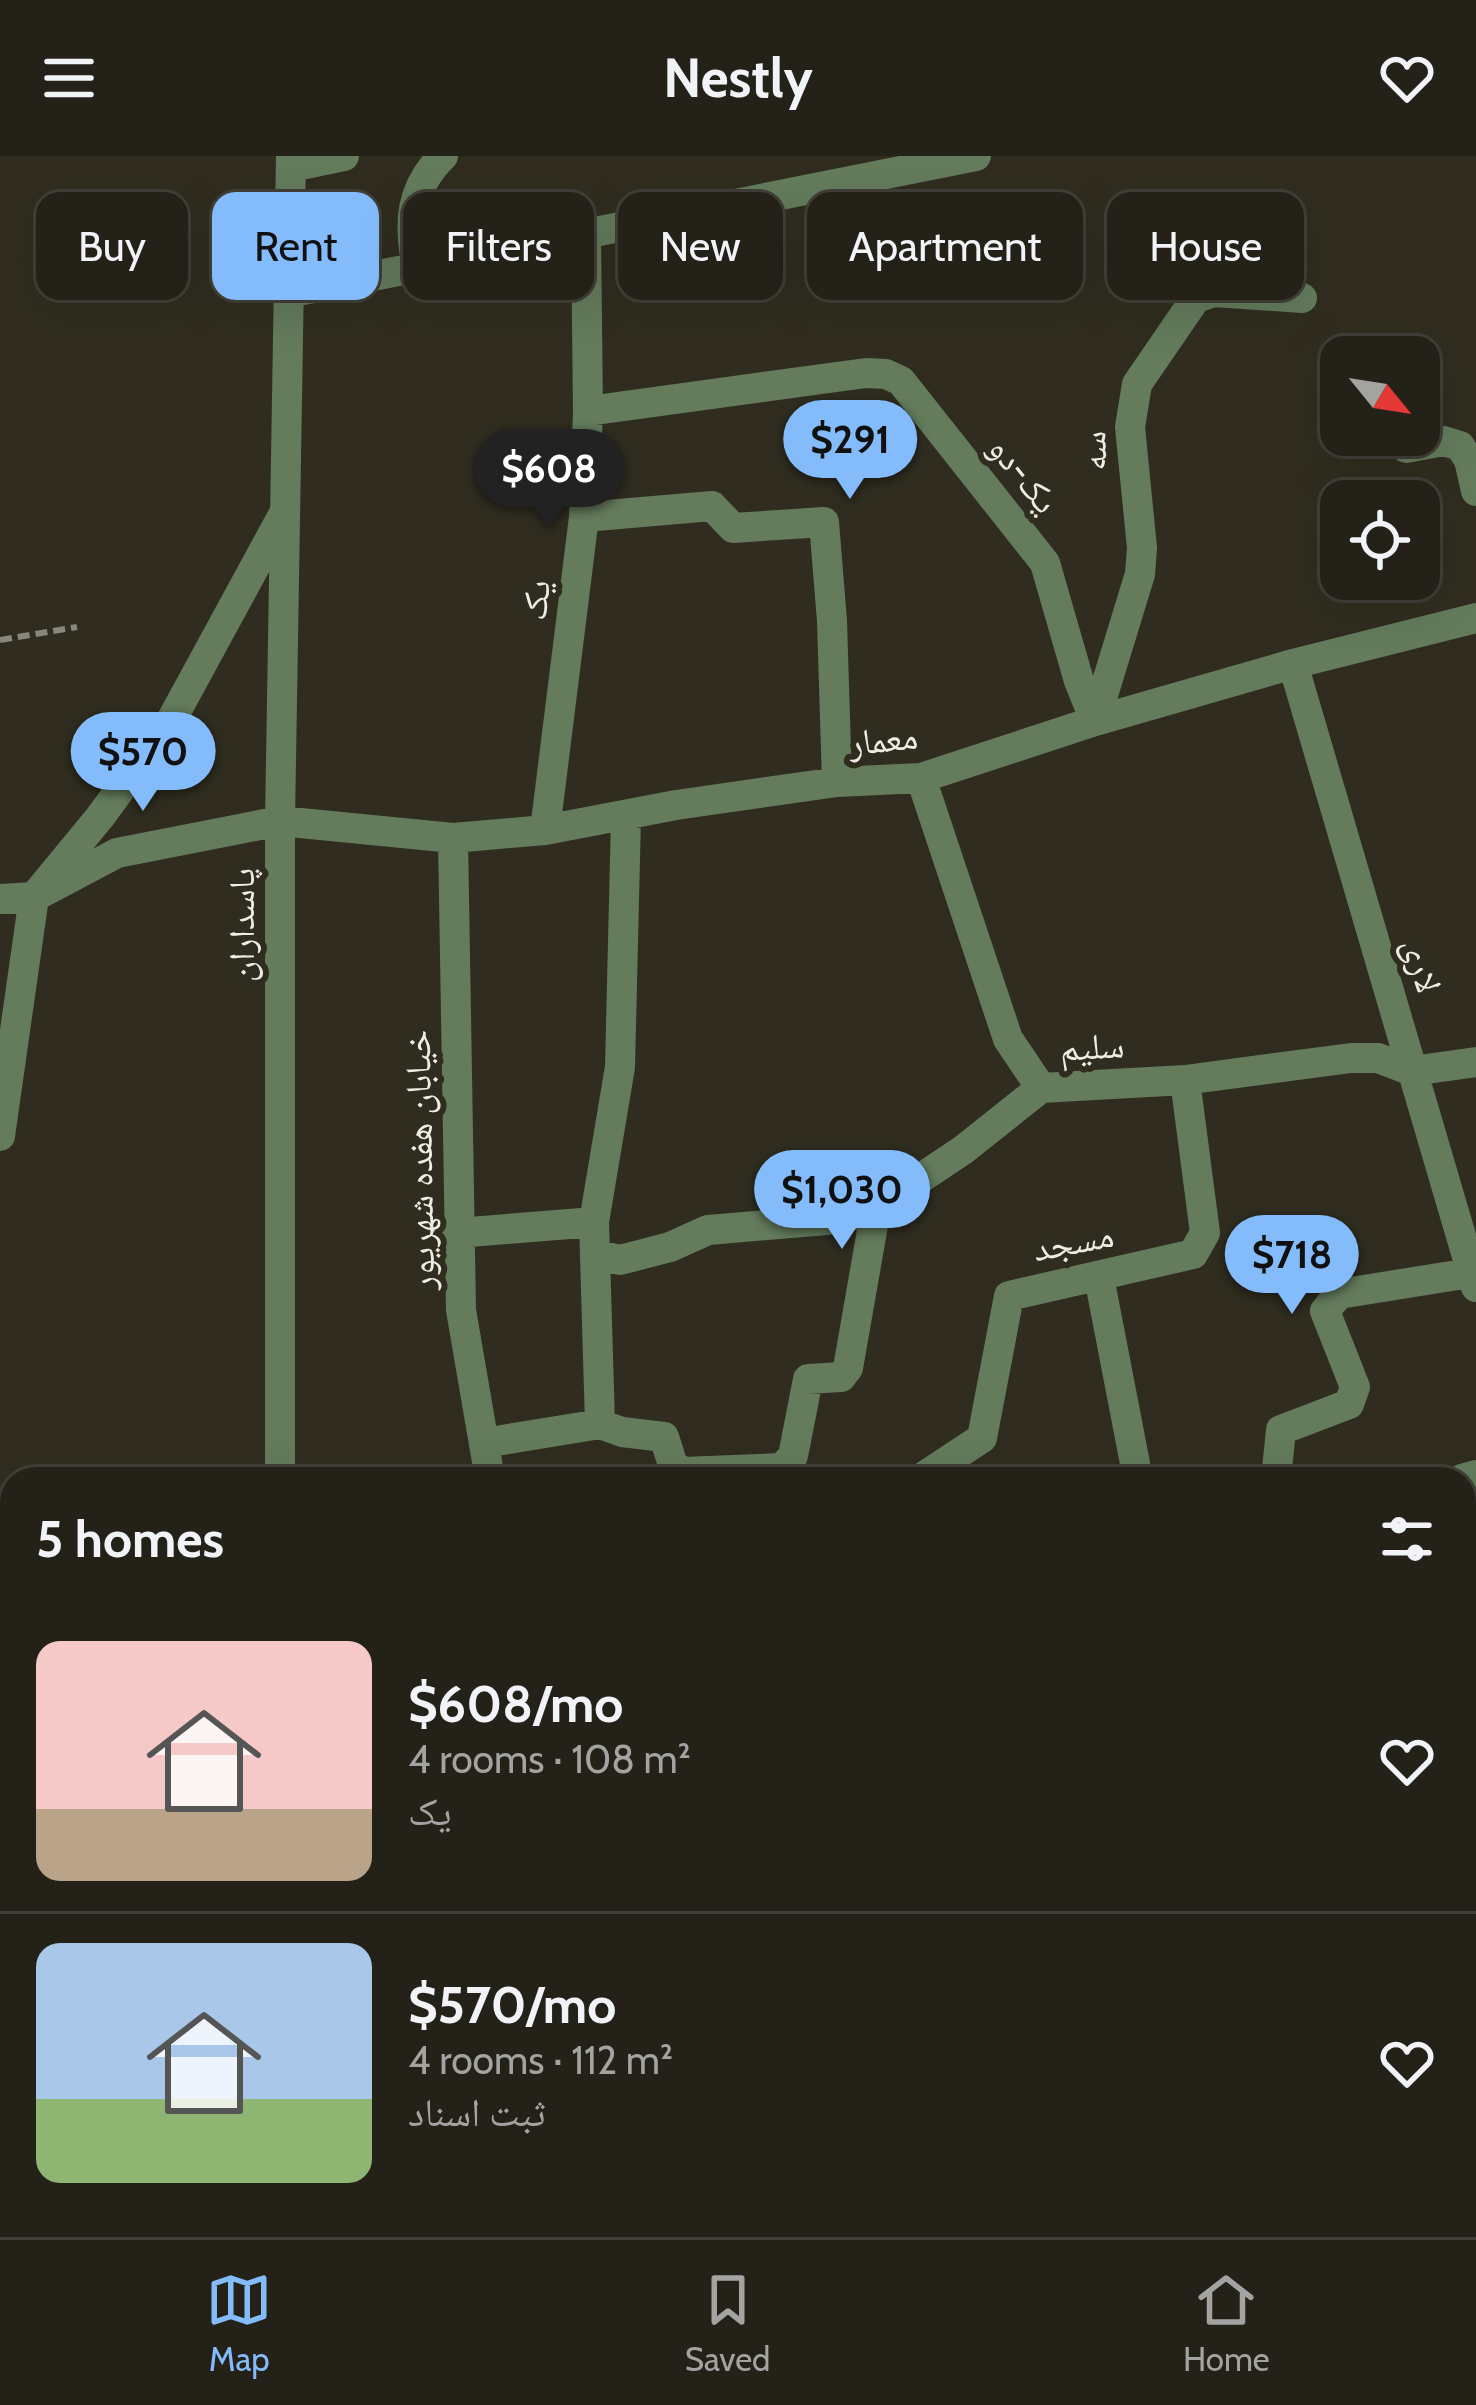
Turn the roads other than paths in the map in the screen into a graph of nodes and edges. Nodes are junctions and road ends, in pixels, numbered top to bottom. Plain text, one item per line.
1 (344, 156) edge
2 (443, 156) edge
3 (976, 156) edge
4 (291, 161) edge
5 (290, 192) edge
6 (418, 192) edge
7 (594, 232) edge
8 (288, 300) edge
9 (587, 300) edge
10 (1195, 300) edge
11 (588, 411) junction
12 (1440, 442) edge
13 (1476, 491) edge
14 (285, 511) junction
15 (584, 517) junction
16 (1476, 618) edge
17 (1293, 664) junction
18 (1095, 721) junction
19 (921, 778) junction
20 (837, 782) junction
21 (626, 817) junction
22 (280, 821) junction
23 (545, 830) junction
24 (453, 838) junction
25 (34, 897) junction
26 (0, 899) edge
27 (1476, 1062) edge
28 (1412, 1071) junction
29 (1185, 1080) junction
30 (1041, 1088) junction
31 (0, 1136) edge
32 (876, 1208) junction
33 (593, 1222) junction
34 (457, 1233) junction
35 (595, 1254) junction
36 (1099, 1277) junction
37 (1474, 1277) edge
38 (600, 1424) junction
39 (484, 1443) junction
40 (280, 1467) edge
41 (488, 1467) edge
42 (676, 1467) edge
43 (783, 1467) edge
44 (938, 1467) edge
45 (1136, 1467) edge
46 (1277, 1467) edge

1 - 4 street
2 - 6 street
3 - 7 street
4 - 5 street, پاسداران
8 - 14 street, پاسداران
9 - 11 street, یک
10 - 18 street, سه
11 - 15 street, یک
11 - 18 street, یک-دو
12 - 13 street
14 - 22 street, پاسداران
14 - 25 street
15 - 20 street
15 - 23 street, یک
16 - 17 street, معمار
17 - 18 street, معمار
17 - 28 street, لاری
18 - 19 street, معمار
19 - 20 street, معمار
19 - 30 street, سلیم
20 - 21 street, معمار
21 - 23 street, معمار
21 - 33 street
22 - 24 street, معمار
22 - 25 street, معمار
22 - 40 street, پاسداران
23 - 24 street, معمار
24 - 34 street, خیابان هفده شهریور
25 - 26 street
25 - 31 street
27 - 28 street, سلیم
28 - 29 street, سلیم
28 - 37 street, لاری
29 - 30 street, سلیم
29 - 36 street, مسجد
30 - 32 street
32 - 35 street
32 - 43 street
33 - 34 street
33 - 35 street
34 - 39 street, خیابان هفده شهریور
35 - 38 street
36 - 44 street, مسجد
36 - 45 street
37 - 46 street
38 - 39 street
38 - 42 street
39 - 41 street, خیابان هفده شهریور

